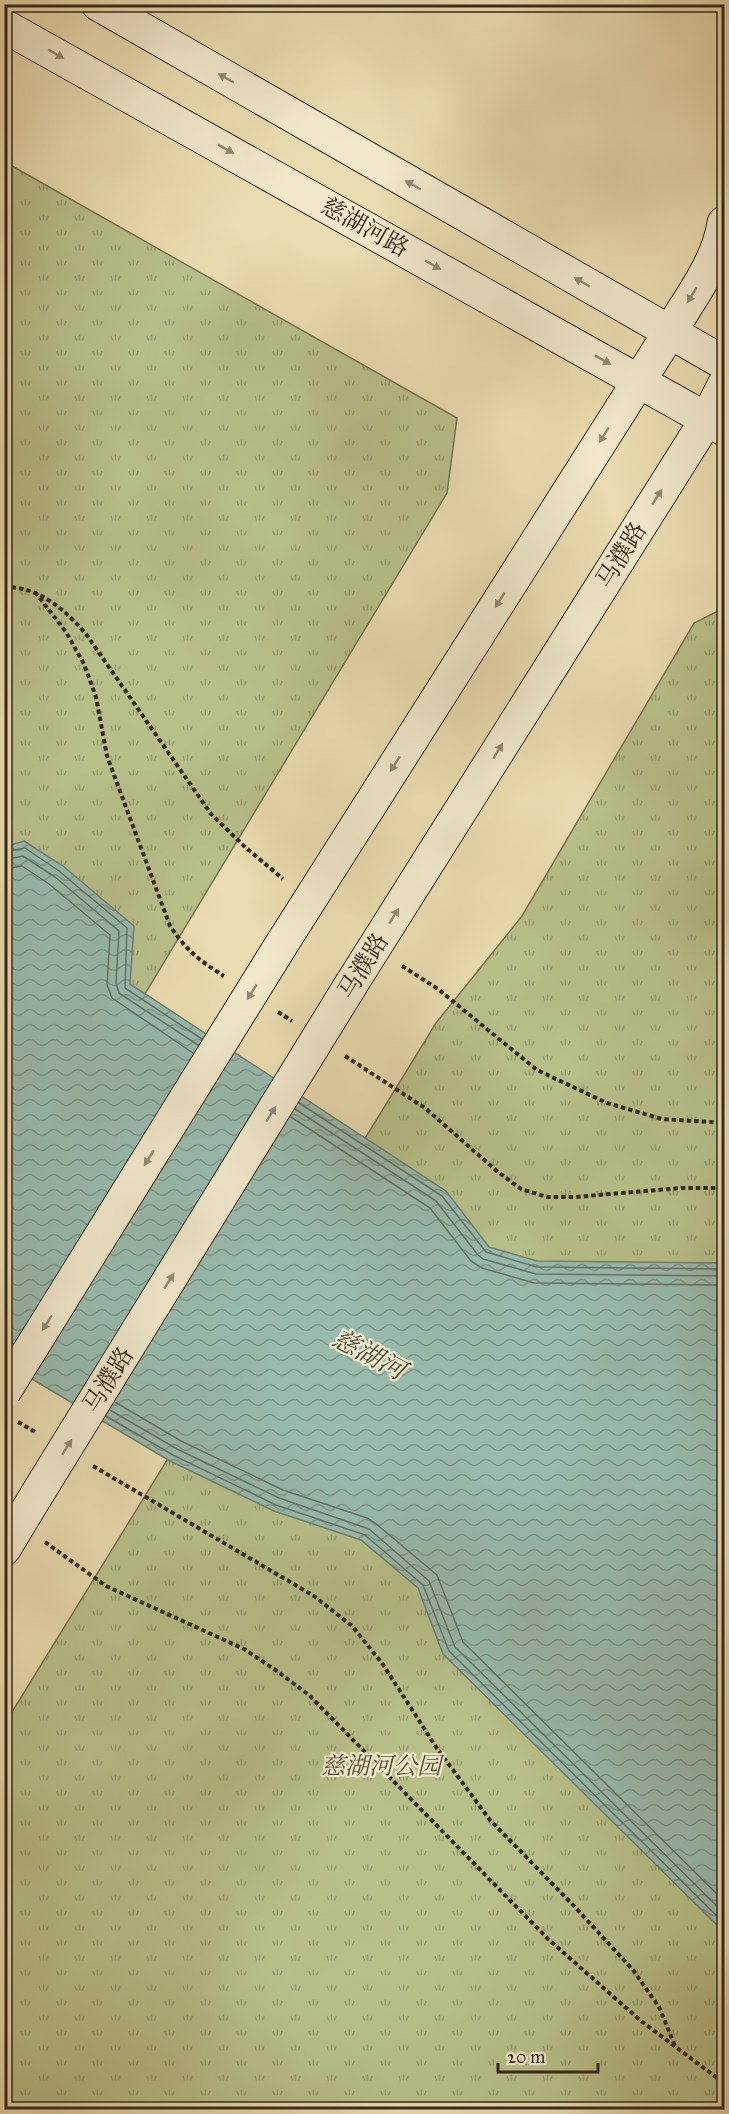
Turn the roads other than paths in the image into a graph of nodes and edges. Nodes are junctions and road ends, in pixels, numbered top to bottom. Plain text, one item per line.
1 (98, 4) edge
2 (4, 26) edge
3 (724, 223) edge
4 (670, 332) junction
5 (724, 363) edge
6 (639, 381) junction
7 (724, 385) edge
8 (716, 424) edge
9 (10, 1406) edge
10 (12, 1537) edge

4 -> 1 main road
2 -> 6 main road, 慈湖河路
3 -> 4 main road
4 - 5 main road
4 - 6 main road
6 - 8 main road, 慈湖河路
6 -> 9 main road, bridge
7 - 8 main road, 马濮路
10 -> 8 main road, 马濮路, bridge

